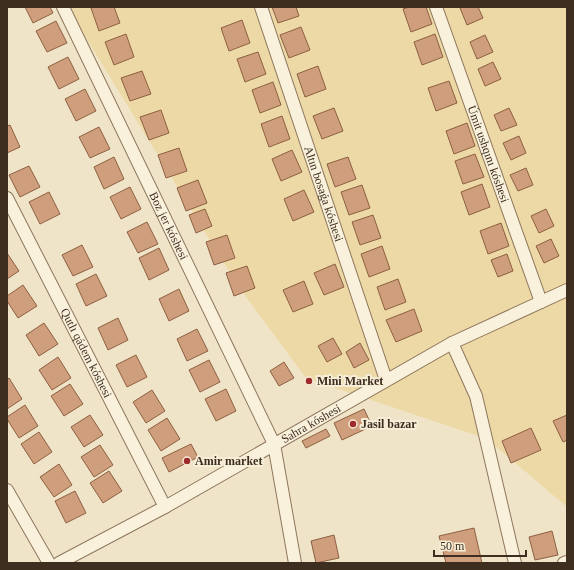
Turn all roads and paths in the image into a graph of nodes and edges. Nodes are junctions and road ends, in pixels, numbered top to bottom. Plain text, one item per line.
1 (63, 7) edge
2 (260, 7) edge
3 (436, 7) edge
4 (7, 198) edge
5 (567, 290) edge
6 (541, 302) junction
7 (452, 343) junction
8 (386, 380) junction
9 (274, 444) junction
10 (7, 490) edge
11 (165, 507) junction
12 (567, 562) edge
13 (49, 563) edge
14 (59, 563) edge
15 (295, 563) edge
16 (515, 563) edge
17 (564, 563) edge

1 - 9 street, Boz jer kóshesi
2 - 8 street, Altın bosaǵa kóshesi
3 - 6 street, Úmit ushqını kóshesi
4 - 11 street, Qutlı qádem kóshesi
5 - 6 street, Sahra kóshesi
6 - 7 street, Sahra kóshesi
7 - 8 street, Sahra kóshesi
7 - 16 street
8 - 9 street, Sahra kóshesi
9 - 11 street, Sahra kóshesi
9 - 15 street, Boz jer kóshesi
10 - 13 street
11 - 14 street, Sahra kóshesi
12 - 17 street

